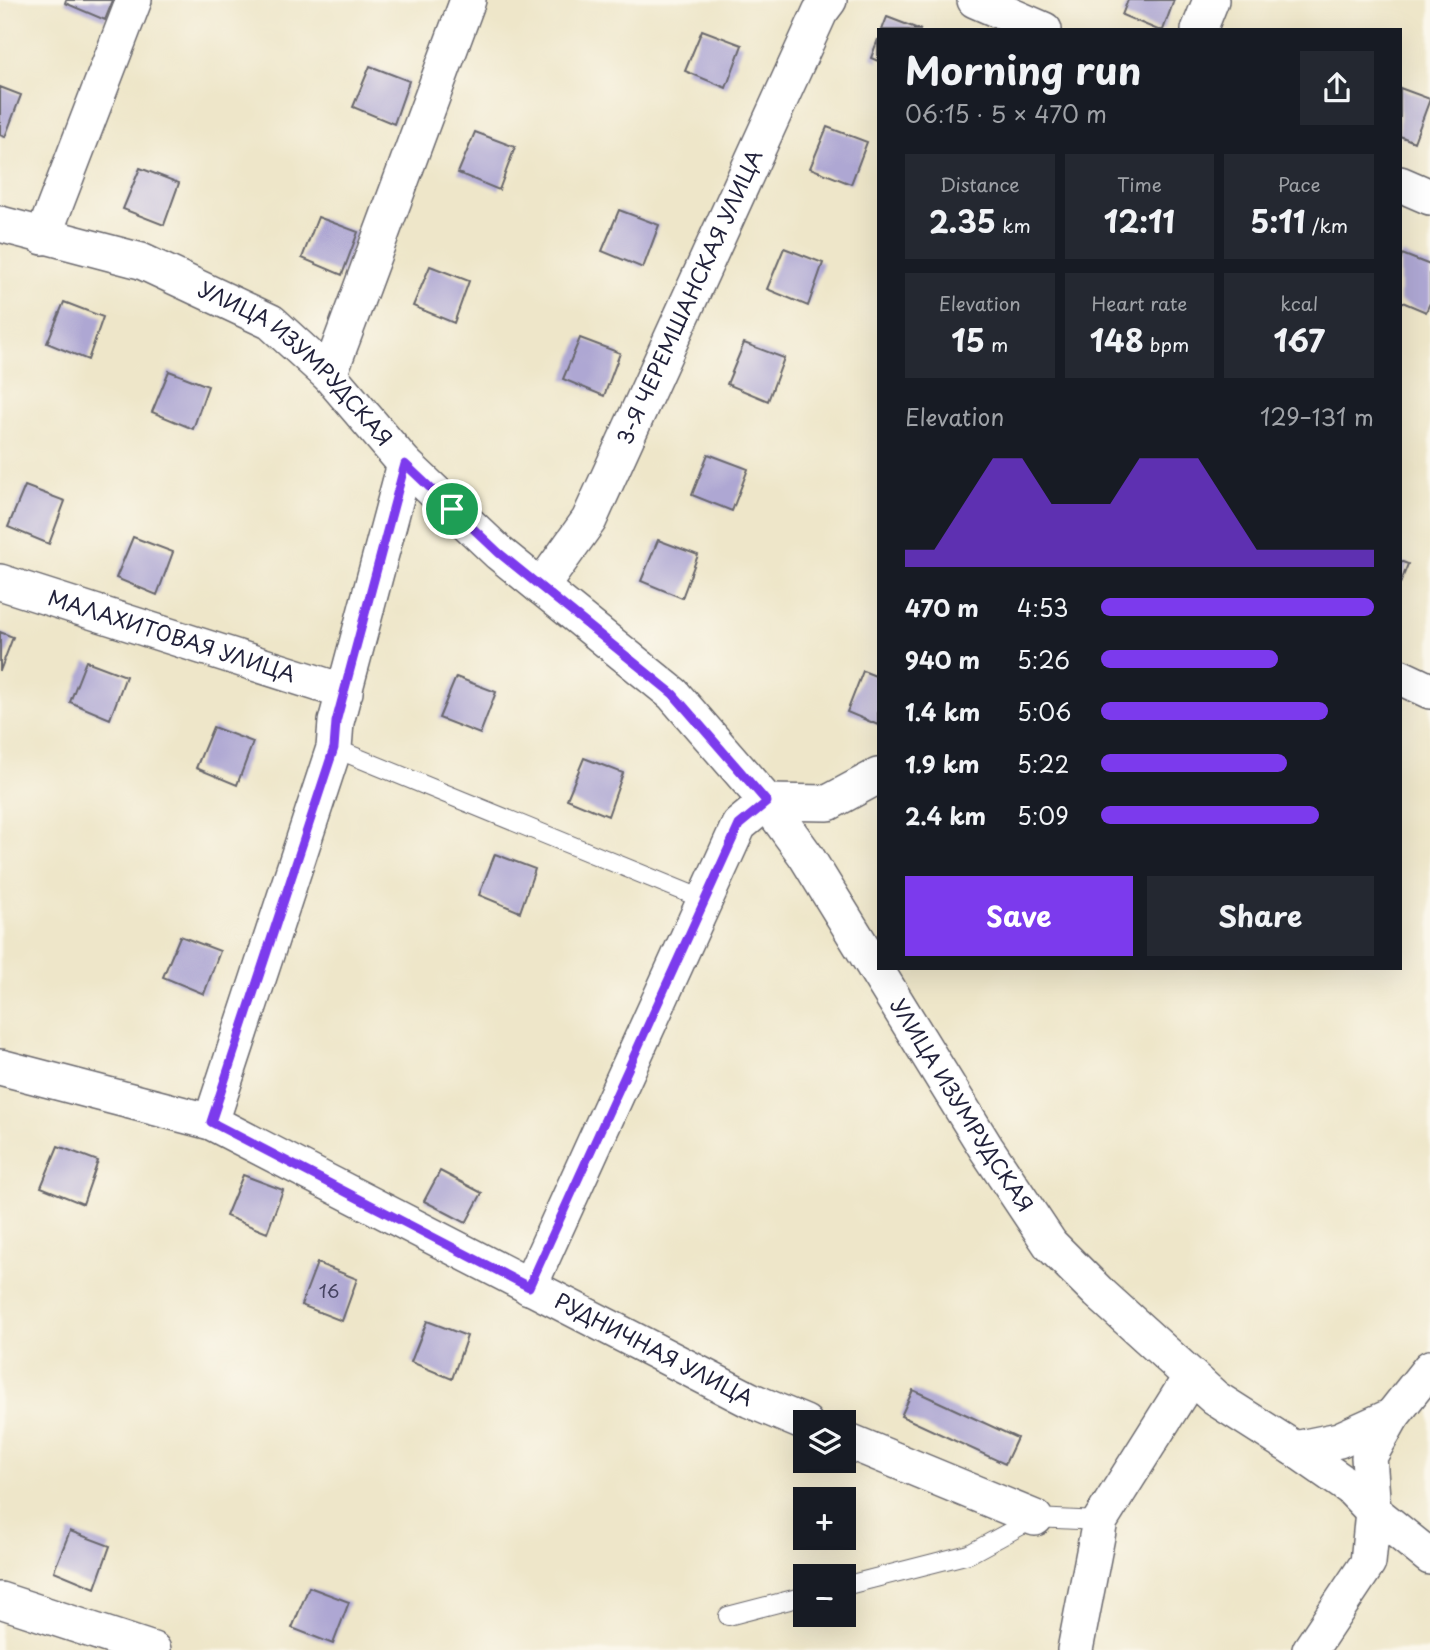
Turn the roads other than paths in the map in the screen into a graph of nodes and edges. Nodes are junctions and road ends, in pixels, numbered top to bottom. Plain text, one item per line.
1 (134, 0) edge
2 (468, 0) edge
3 (829, 0) edge
4 (975, 0) edge
5 (1210, 0) edge
6 (1039, 28) edge
7 (1200, 28) edge
8 (1402, 185) edge
9 (1430, 197) edge
10 (0, 224) edge
11 (43, 237) junction
12 (329, 375) junction
13 (405, 464) junction
14 (0, 582) edge
15 (541, 587) junction
16 (1402, 678) edge
17 (1430, 691) edge
18 (345, 692) junction
19 (334, 748) junction
20 (877, 777) edge
21 (767, 802) junction
22 (705, 900) junction
23 (0, 1066) edge
24 (211, 1122) junction
25 (529, 1287) junction
26 (1430, 1368) edge
27 (1190, 1378) junction
28 (1392, 1416) junction
29 (793, 1418) edge
30 (856, 1444) edge
31 (1295, 1448) junction
32 (1373, 1511) junction
33 (1035, 1518) junction
34 (1100, 1521) junction
35 (1430, 1556) edge
36 (856, 1583) edge
37 (793, 1599) edge
38 (0, 1600) edge
39 (728, 1616) dead end
40 (153, 1650) edge
41 (1075, 1650) edge
42 (1310, 1650) edge

1 - 11 street
2 - 12 street
3 - 15 street, 3-Я ЧЕРЕМШАНСКАЯ УЛИЦА
4 - 6 street
5 - 7 street
8 - 9 street
10 - 11 street, УЛИЦА ИЗУМРУДСКАЯ
11 - 12 street, УЛИЦА ИЗУМРУДСКАЯ
12 - 13 street, УЛИЦА ИЗУМРУДСКАЯ
13 - 15 street, УЛИЦА ИЗУМРУДСКАЯ
13 - 18 street
14 - 18 street, МАЛАХИТОВАЯ УЛИЦА
15 - 21 street, УЛИЦА ИЗУМРУДСКАЯ
16 - 17 street
18 - 19 street
19 - 22 lane
19 - 24 street
20 - 21 street
21 - 22 street
21 - 27 street, УЛИЦА ИЗУМРУДСКАЯ
22 - 25 street
23 - 24 street, РУДНИЧНАЯ УЛИЦА
24 - 25 street, РУДНИЧНАЯ УЛИЦА
25 - 29 street, РУДНИЧНАЯ УЛИЦА
26 - 28 street
27 - 31 street, УЛИЦА ИЗУМРУДСКАЯ
27 - 34 street
28 - 31 street
28 - 32 street
30 - 33 street
31 - 32 street, УЛИЦА ИЗУМРУДСКАЯ
32 - 35 street, УЛИЦА ИЗУМРУДСКАЯ
32 - 42 street
33 - 34 lane
33 - 36 lane
34 - 41 street
37 - 39 lane
38 - 40 street

